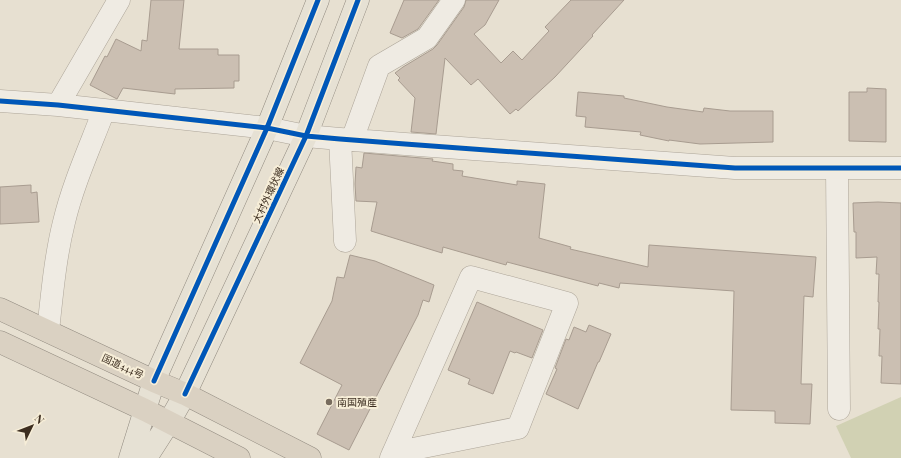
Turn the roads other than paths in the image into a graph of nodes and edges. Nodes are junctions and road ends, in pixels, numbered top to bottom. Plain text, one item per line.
1 (118, 0) edge
2 (318, 0) edge
3 (358, 0) edge
4 (454, 0) edge
5 (0, 101) edge
6 (58, 105) junction
7 (104, 110) junction
8 (267, 128) junction
9 (306, 136) junction
10 (346, 140) junction
11 (837, 168) junction
12 (901, 168) edge
13 (345, 242) dead end
14 (0, 309) edge
15 (48, 331) junction
16 (0, 342) edge
17 (154, 381) junction
18 (185, 394) junction
19 (839, 409) dead end
20 (145, 410) junction
21 (169, 422) junction
22 (392, 455) edge
23 (130, 458) edge
24 (146, 458) edge
25 (240, 458) edge
26 (310, 458) edge

1 - 6 street
2 - 8 main road
3 - 9 main road, 大村外環状線
4 - 10 street
5 - 6 street
6 - 7 street
7 - 8 street
7 - 15 street
8 - 9 street
8 - 17 main road
9 - 10 street
9 - 18 main road, 大村外環状線
10 - 11 street
10 - 13 street
11 - 12 street
11 - 19 street
14 - 15 highway, 国道444号
15 - 17 highway, 国道444号
16 - 20 highway
17 - 18 highway, 国道444号
17 - 20 main road
18 - 21 main road, 大村外環状線
18 - 26 highway, 国道444号
20 - 21 highway
20 - 23 main road
21 - 24 main road, 大村外環状線
21 - 25 highway
22 - 22 street

